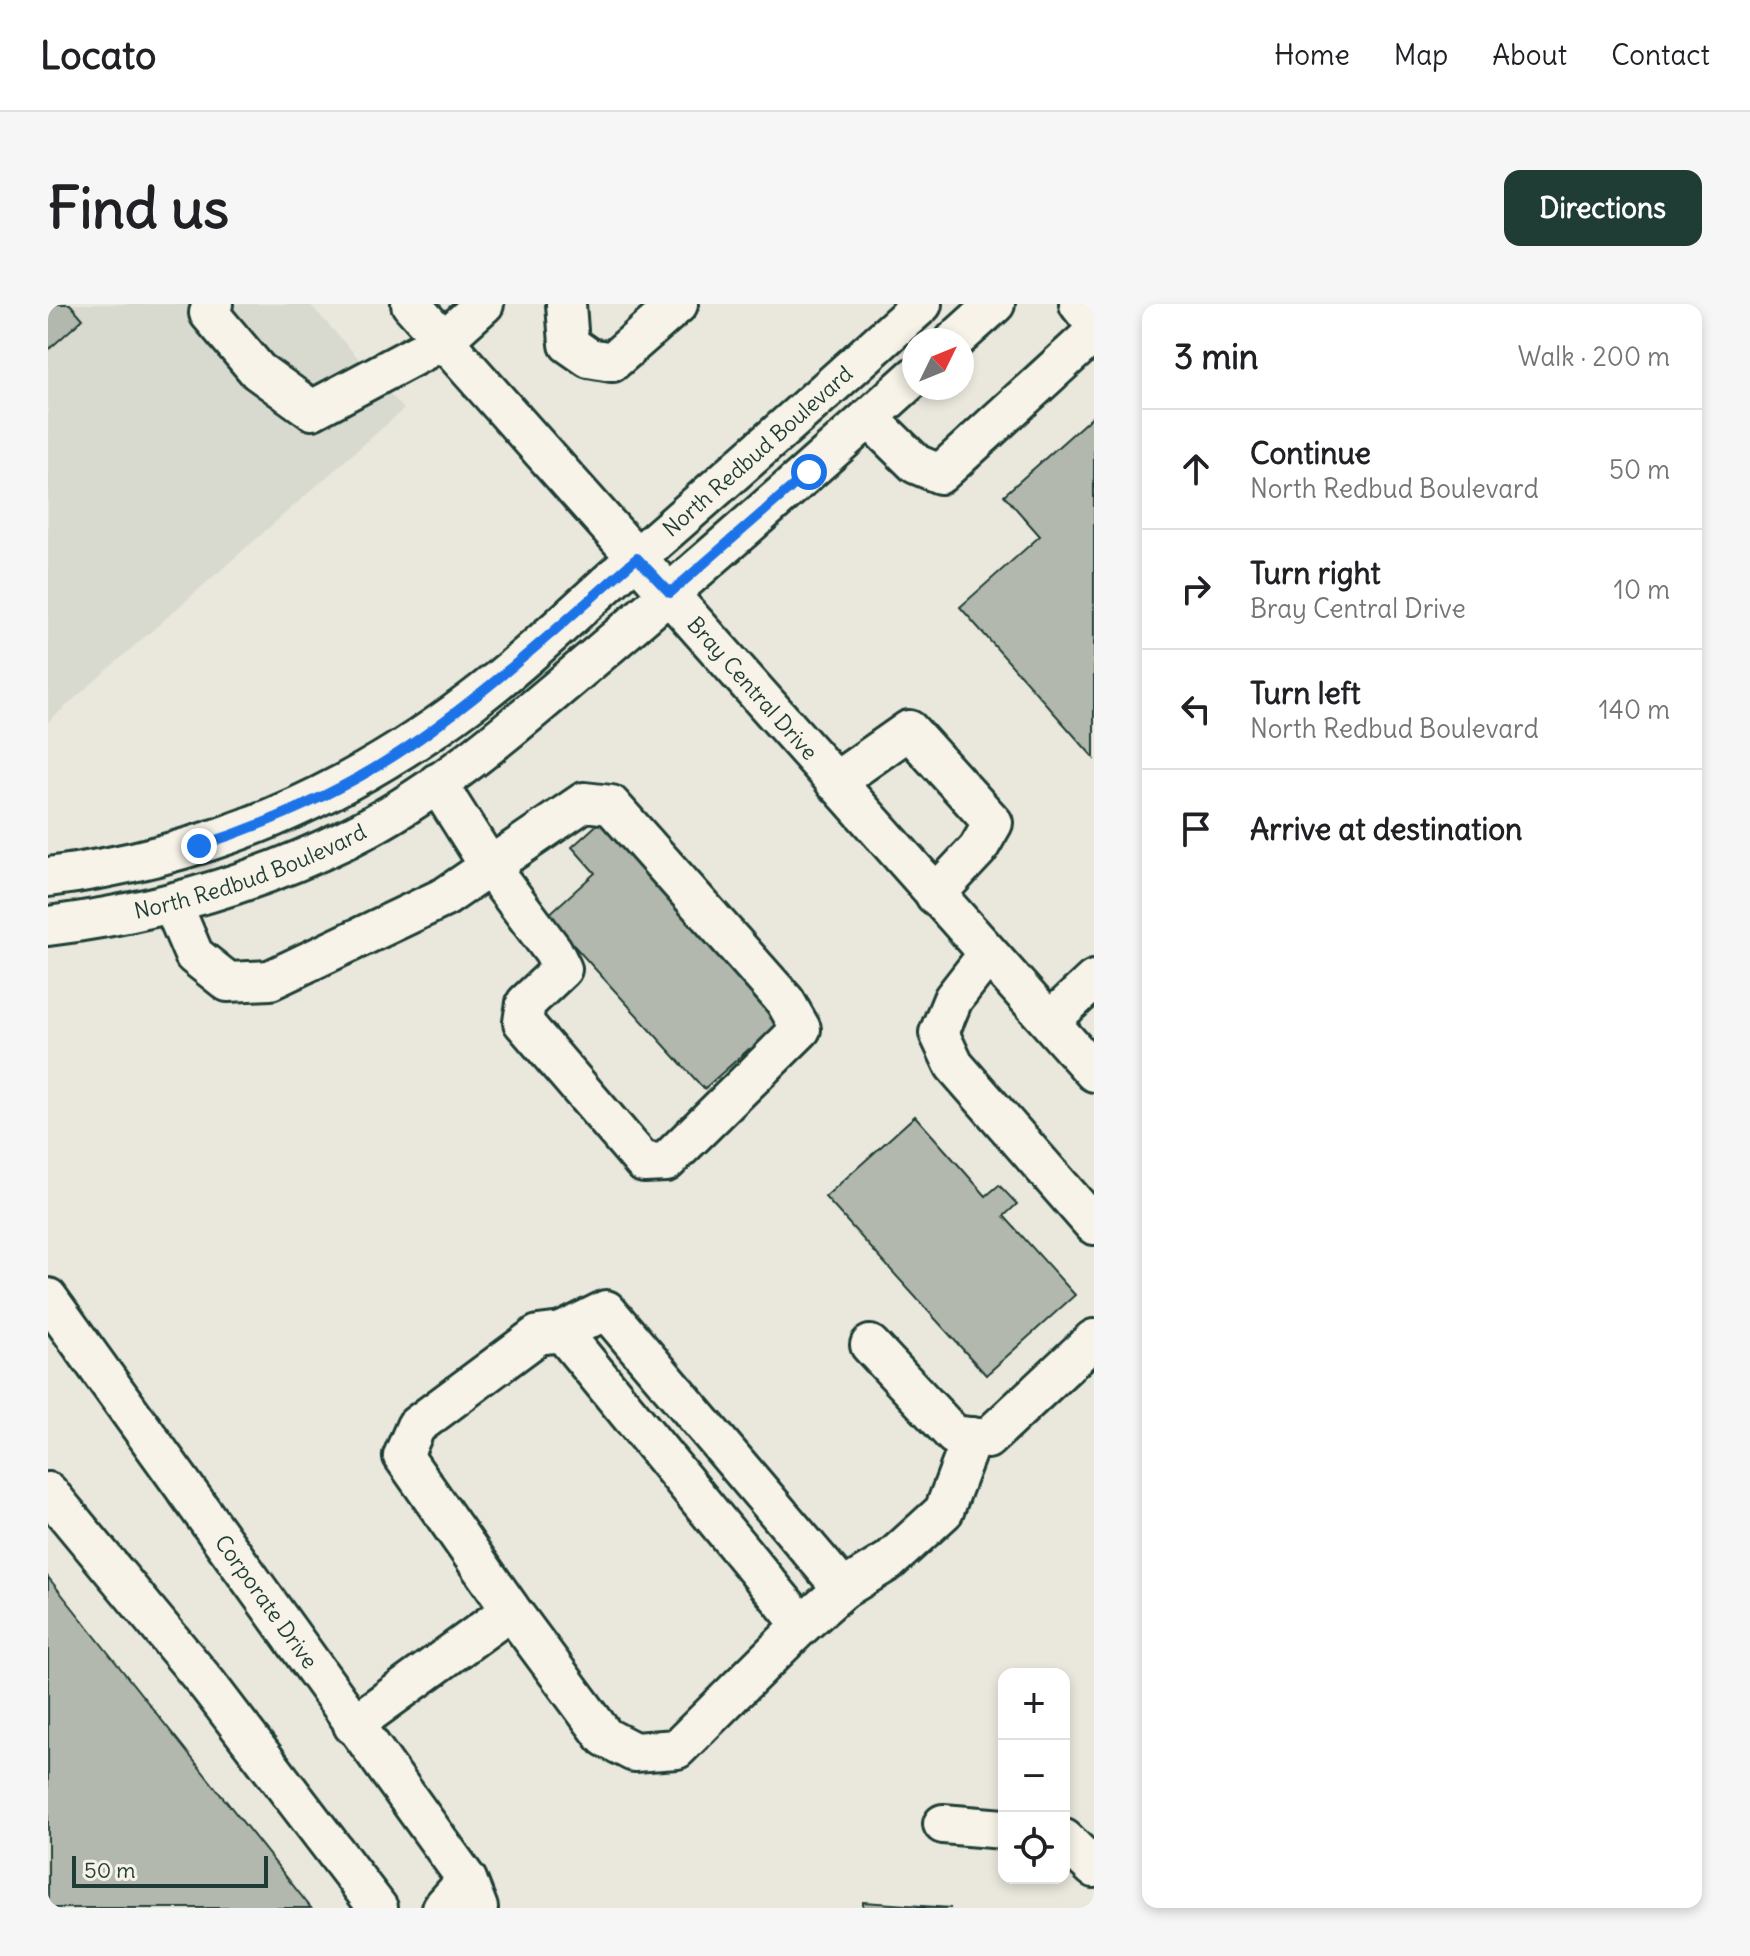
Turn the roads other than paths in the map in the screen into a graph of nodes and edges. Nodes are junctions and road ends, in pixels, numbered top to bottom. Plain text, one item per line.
1 (213, 304) edge
2 (411, 304) edge
3 (484, 304) edge
4 (566, 304) edge
5 (678, 304) edge
6 (922, 304) edge
7 (995, 304) edge
8 (1079, 304) edge
9 (1094, 323) edge
10 (968, 328) edge
11 (1094, 333) edge
12 (444, 340) junction
13 (902, 388) edge
14 (869, 418) junction
15 (637, 558) junction
16 (670, 593) junction
17 (835, 782) junction
18 (437, 783) junction
19 (490, 867) junction
20 (48, 877) edge
21 (935, 895) junction
22 (172, 903) junction
23 (48, 926) edge
24 (988, 954) junction
25 (1094, 980) edge
26 (1050, 1021) junction
27 (1094, 1072) edge
28 (1094, 1225) edge
29 (52, 1310) edge
30 (562, 1332) junction
31 (1094, 1339) edge
32 (870, 1345) dead end
33 (972, 1437) junction
34 (48, 1492) edge
35 (843, 1589) junction
36 (511, 1610) junction
37 (802, 1625) junction
38 (353, 1725) junction
39 (943, 1824) dead end
40 (998, 1829) edge
41 (1070, 1845) edge
42 (1094, 1868) edge
43 (472, 1894) edge
44 (378, 1908) edge
45 (442, 1908) edge

1 - 12 street
2 - 12 street, Bray Central Drive
3 - 12 street
4 - 5 street
6 - 15 street, North Redbud Boulevard
7 - 10 street
8 - 9 street
11 - 14 street
12 - 15 street, Bray Central Drive
13 - 14 street, North Redbud Boulevard
14 - 16 street, North Redbud Boulevard
15 - 16 street, Bray Central Drive
15 - 20 street, North Redbud Boulevard
16 - 17 street, Bray Central Drive
16 - 18 street, North Redbud Boulevard
17 - 21 street, Bray Central Drive
17 - 21 street
18 - 19 street
18 - 22 street, North Redbud Boulevard
19 - 19 street
19 - 22 street
21 - 24 street, Bray Central Drive
22 - 23 street, North Redbud Boulevard
24 - 26 street, Bray Central Drive
24 - 28 street
25 - 26 street
26 - 27 street, Bray Central Drive
29 - 38 street, Corporate Drive
30 - 35 street
30 - 36 street
30 - 37 street
31 - 33 street
32 - 33 street
33 - 35 street
34 - 44 street
35 - 37 street
36 - 37 street
36 - 38 street
38 - 43 street, Corporate Drive
39 - 40 street
41 - 42 street
43 - 45 street

